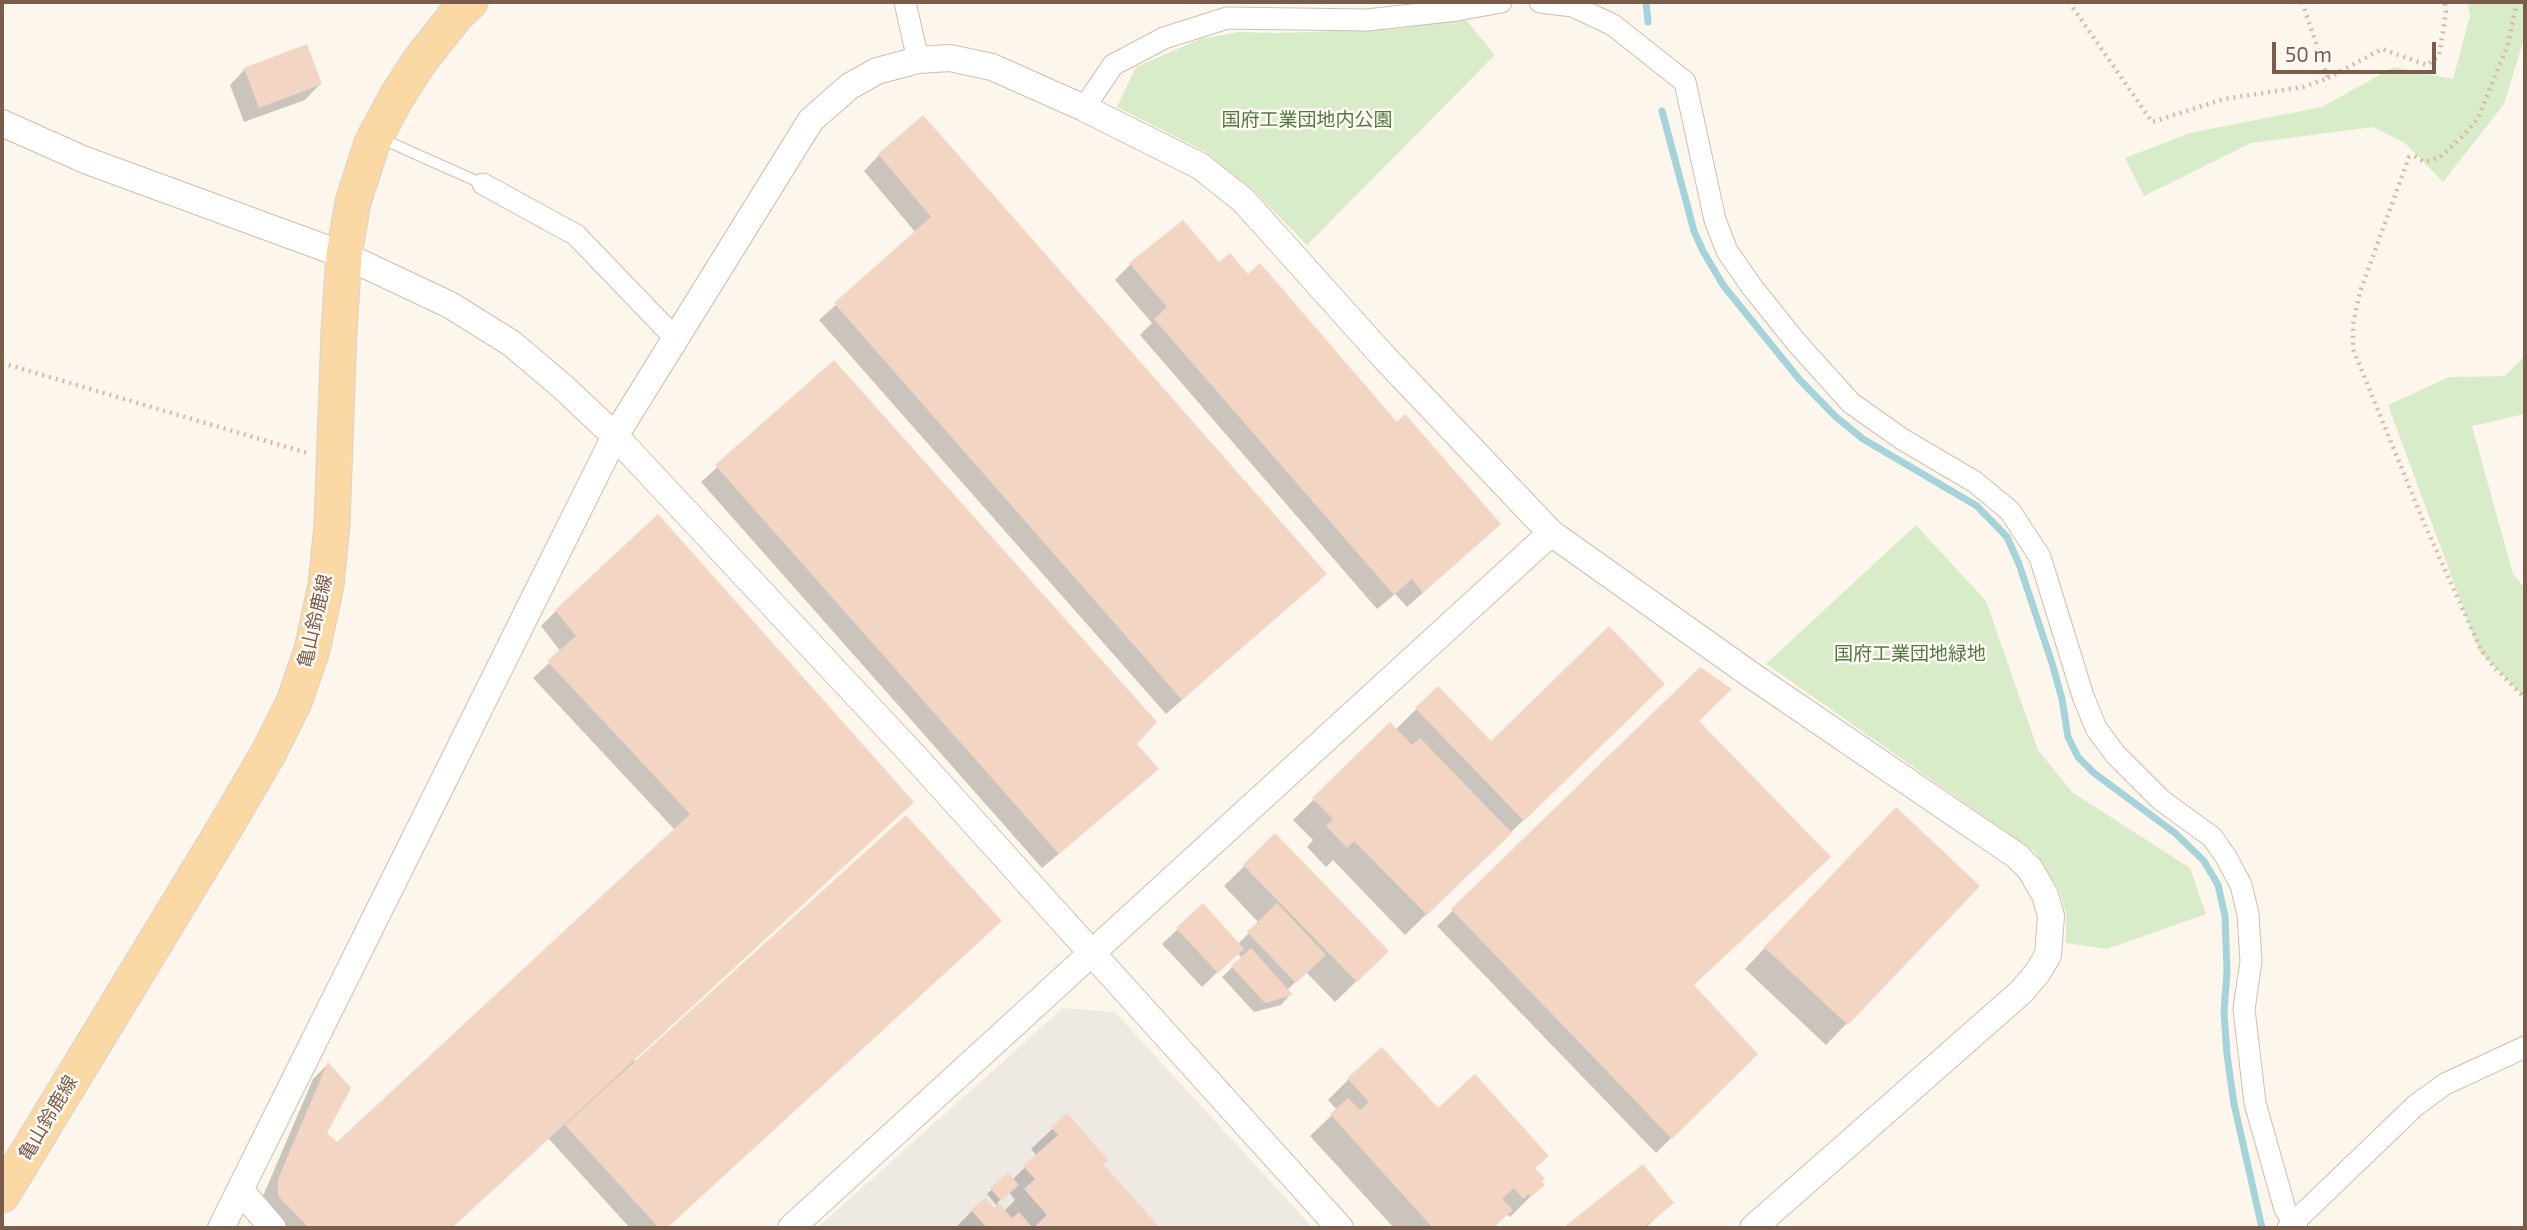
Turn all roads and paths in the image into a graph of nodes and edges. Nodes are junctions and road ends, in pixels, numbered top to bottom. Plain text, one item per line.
1 (470, 2) edge
2 (905, 2) edge
3 (1501, 2) edge
4 (1540, 2) edge
5 (2070, 2) edge
6 (2302, 2) edge
7 (2445, 2) edge
8 (2517, 2) edge
9 (916, 49) junction
10 (2328, 78) junction
11 (1084, 108) junction
12 (2, 123) edge
13 (376, 136) junction
14 (483, 184) joint
15 (344, 254) junction
16 (676, 339) junction
17 (2, 363) edge
18 (615, 436) junction
19 (335, 461) junction
20 (1551, 533) junction
21 (2525, 698) edge
22 (1092, 955) junction
23 (2525, 1047) edge
24 (240, 1191) junction
25 (2, 1195) edge
26 (2293, 1226) edge
27 (221, 1228) edge
28 (273, 1228) edge
29 (791, 1228) edge
30 (1340, 1228) edge
31 (1753, 1228) edge

1 - 13 main road, 亀山鈴鹿線
2 - 9 street
3 - 11 street
4 - 26 street
5 - 10 path
6 - 10 path
7 - 10 path
8 - 21 path
9 - 11 street
9 - 16 street
11 - 20 street
12 - 15 street
13 - 14 lane
13 - 15 main road, 亀山鈴鹿線
14 - 16 street
15 - 18 street
15 - 19 main road, 亀山鈴鹿線
16 - 18 street
17 - 19 path
18 - 22 street
18 - 24 street
19 - 25 main road, 亀山鈴鹿線
20 - 22 street
20 - 31 street
22 - 29 street
22 - 30 street
23 - 26 street
24 - 27 street
24 - 28 street

